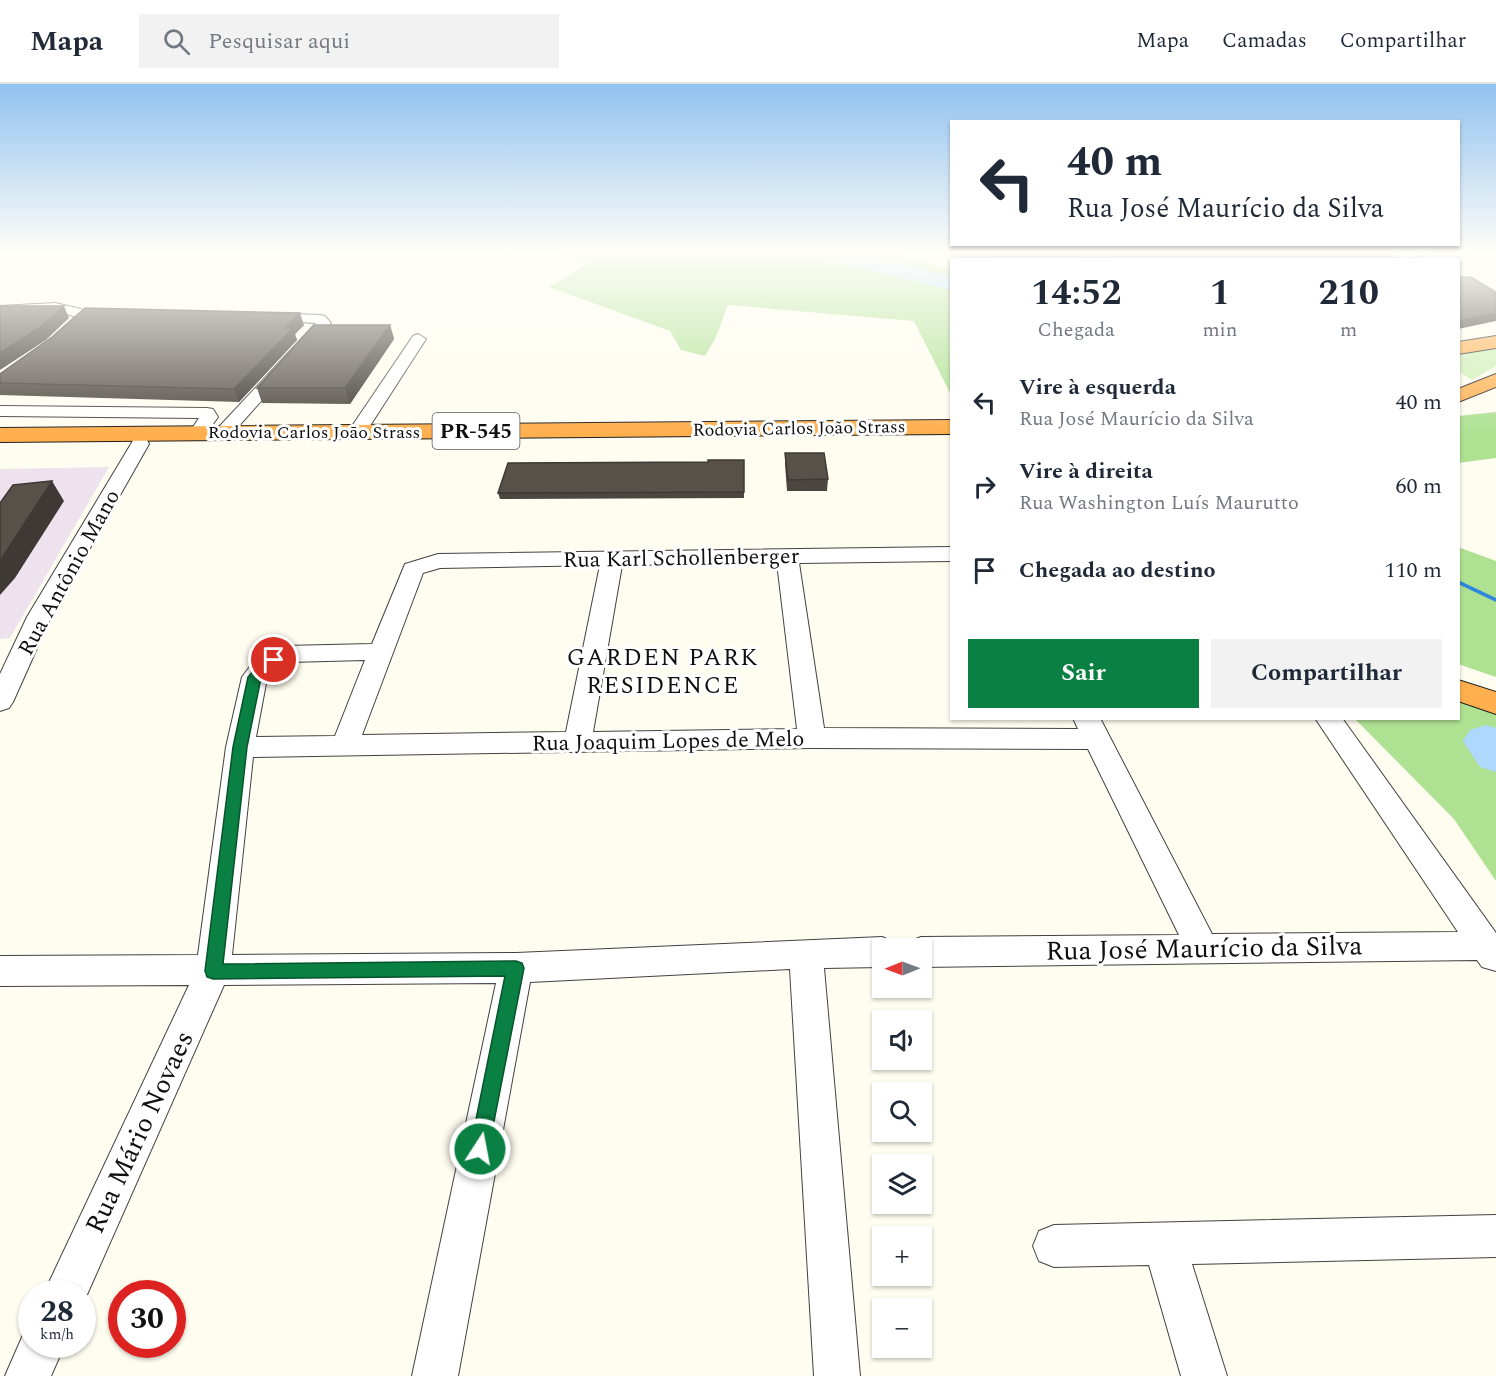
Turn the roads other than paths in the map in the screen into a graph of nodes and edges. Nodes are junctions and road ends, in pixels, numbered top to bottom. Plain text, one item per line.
1 (81, 313) edge
2 (252, 317) edge
3 (418, 339) dead end
4 (1496, 342) edge
5 (52, 345) edge
6 (1460, 348) edge
7 (1496, 380) edge
8 (1460, 394) edge
9 (0, 411) edge
10 (950, 427) edge
11 (357, 432) junction
12 (198, 433) junction
13 (223, 433) junction
14 (0, 435) edge
15 (950, 437) edge
16 (140, 444) junction
17 (0, 445) edge
18 (950, 554) edge
19 (787, 556) junction
20 (612, 558) junction
21 (382, 652) junction
22 (1460, 676) edge
23 (1496, 688) edge
24 (1460, 691) edge
25 (0, 702) edge
26 (1496, 703) edge
27 (1329, 720) edge
28 (1091, 729) edge
29 (812, 738) junction
30 (578, 741) junction
31 (345, 745) junction
32 (240, 747) junction
33 (1202, 948) junction
34 (872, 952) edge
35 (932, 952) edge
36 (806, 954) junction
37 (1491, 954) edge
38 (516, 968) junction
39 (0, 970) edge
40 (213, 971) junction
41 (1496, 1236) edge
42 (1164, 1244) junction
43 (1054, 1246) dead end
44 (72, 1280) edge
45 (36, 1358) edge
46 (28, 1376) edge
47 (435, 1376) edge
48 (837, 1376) edge
49 (1204, 1376) edge

1 - 5 street
2 - 13 street
3 - 11 street
4 - 6 highway
7 - 8 highway
9 - 12 street
10 - 11 highway, Rodovia Carlos João Strass / PR-545
11 - 13 highway, Rodovia Carlos João Strass / PR-545
12 - 13 highway, Rodovia Carlos João Strass / PR-545
12 - 14 highway, Rodovia Carlos João Strass / PR-545
15 - 16 highway, Rodovia Carlos João Strass / PR-545
16 - 17 highway, Rodovia Carlos João Strass / PR-545
16 - 25 street, Rua Antônio Mano
18 - 19 street, Rua Karl Schollenberger
19 - 20 street, Rua Karl Schollenberger
19 - 29 street
20 - 21 street, Rua Karl Schollenberger
20 - 30 street
21 - 31 street
21 - 32 street, Rua Mário Novaes
22 - 23 highway
24 - 26 highway
27 - 37 street
28 - 29 street, Rua Joaquim Lopes de Melo
28 - 33 street
29 - 30 street, Rua Joaquim Lopes de Melo
30 - 31 street, Rua Joaquim Lopes de Melo
31 - 32 street, Rua Joaquim Lopes de Melo
32 - 40 street, Rua Mário Novaes
33 - 35 street, Rua José Maurício da Silva
33 - 37 street, Rua José Maurício da Silva
34 - 36 street
36 - 38 street
36 - 48 street
38 - 40 street
38 - 47 street
39 - 40 street
40 - 44 street, Rua Mário Novaes
41 - 42 street
42 - 43 street
42 - 49 street
45 - 46 street

